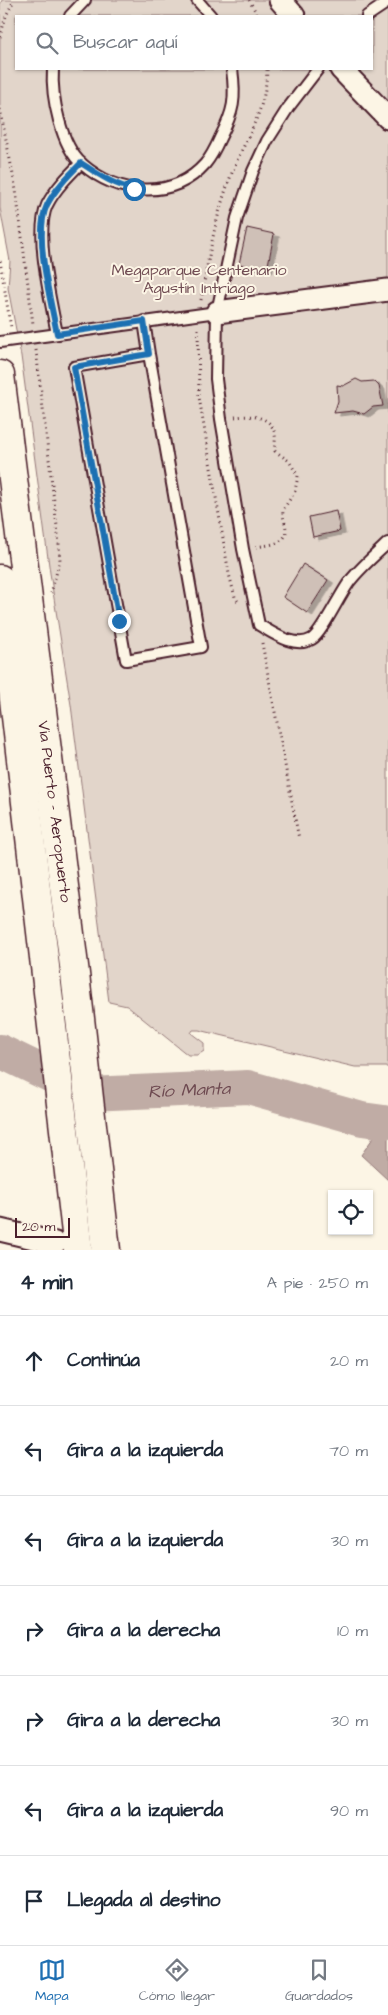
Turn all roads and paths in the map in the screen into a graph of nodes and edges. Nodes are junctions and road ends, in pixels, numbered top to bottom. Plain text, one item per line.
1 (14, 0) edge
2 (85, 0) edge
3 (198, 0) edge
4 (250, 0) edge
5 (280, 0) edge
6 (388, 2) edge
7 (71, 15) edge
8 (210, 15) edge
9 (258, 15) edge
10 (293, 15) edge
11 (368, 15) edge
12 (0, 37) edge
13 (53, 70) edge
14 (232, 70) edge
15 (317, 70) edge
16 (342, 70) edge
17 (0, 109) edge
18 (388, 118) edge
19 (81, 163) junction
20 (388, 290) edge
21 (217, 312) junction
22 (144, 321) junction
23 (57, 334) junction
24 (35, 337) junction
25 (0, 342) edge
26 (149, 354) junction
27 (0, 375) edge
28 (221, 419) junction
29 (388, 543) edge
30 (243, 549) junction
31 (0, 579) edge
32 (50, 598) dead end
33 (0, 1230) edge
34 (66, 1246) edge
35 (106, 1250) edge

1 - 12 path
2 - 7 lane
3 - 8 lane
4 - 9 path
5 - 10 street
6 - 11 lane
13 - 19 lane
14 - 19 lane
15 - 21 lane
16 - 18 street
17 - 24 path
19 - 23 lane
20 - 21 street
21 - 22 lane
21 - 28 lane
22 - 23 lane
22 - 26 lane
23 - 24 lane
24 - 25 lane
24 - 32 path
26 - 26 lane
27 - 35 main road, Via Puerto - Aeropuerto
28 - 30 lane
28 - 30 path
29 - 30 lane
31 - 34 main road, Via Puerto - Aeropuerto
33 - 34 street

